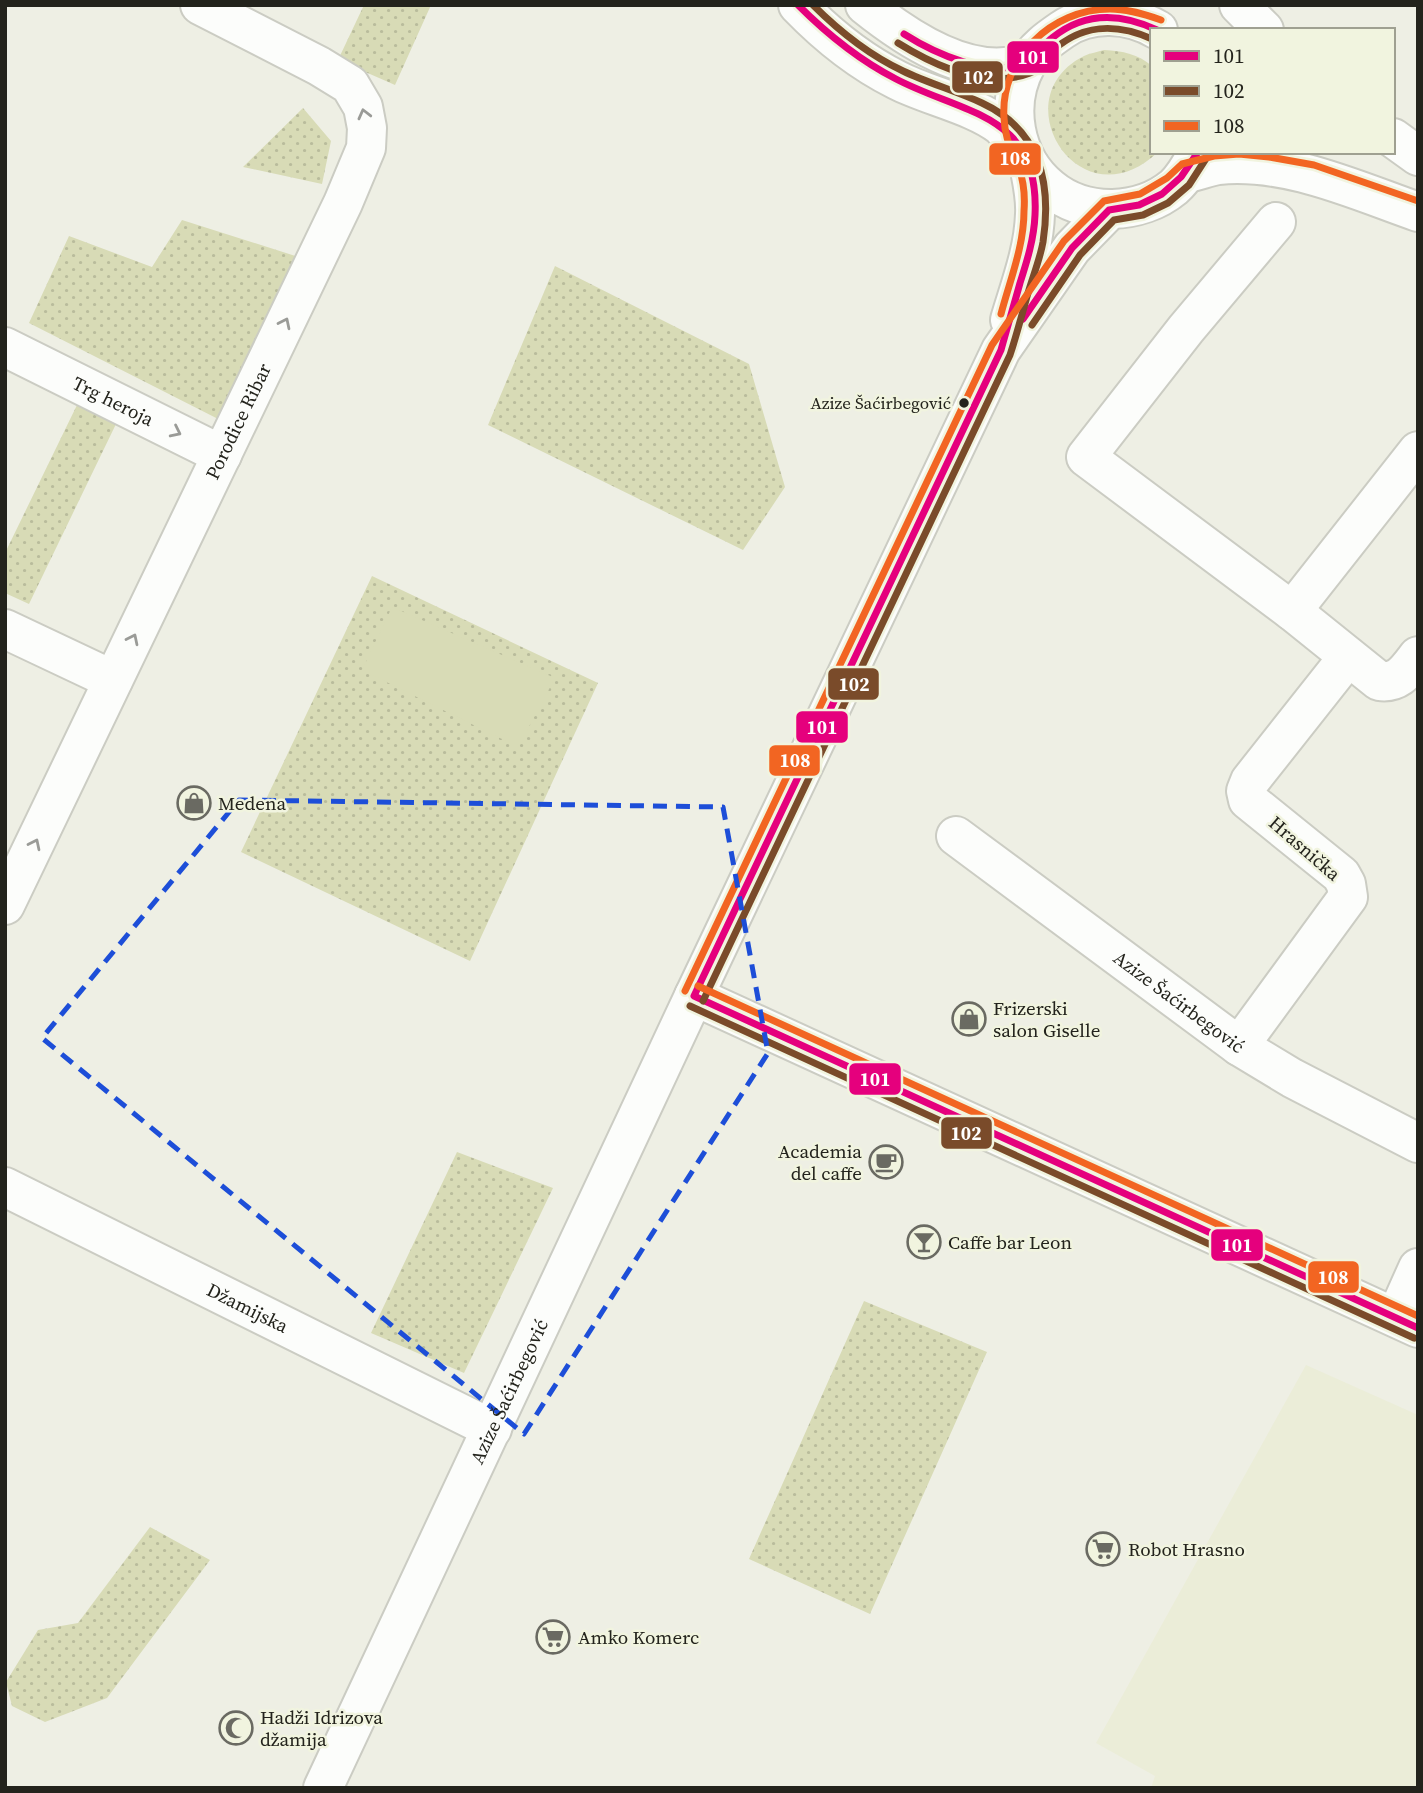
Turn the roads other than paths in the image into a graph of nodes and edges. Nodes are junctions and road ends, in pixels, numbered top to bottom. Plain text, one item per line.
1 (200, 5) edge
2 (798, 5) edge
3 (864, 5) edge
4 (1133, 16) edge
5 (1038, 36) edge
6 (1329, 154) edge
7 (1024, 155) junction
8 (1192, 163) edge
9 (1109, 210) junction
10 (1418, 212) edge
11 (1276, 222) dead end
12 (5, 348) edge
13 (1001, 350) junction
14 (1418, 451) edge
15 (222, 454) junction
16 (1292, 611) junction
17 (5, 629) edge
18 (1418, 656) edge
19 (1348, 657) junction
20 (113, 680) junction
21 (956, 836) dead end
22 (5, 905) edge
23 (694, 996) junction
24 (1239, 1046) junction
25 (1418, 1143) edge
26 (5, 1188) edge
27 (1418, 1268) edge
28 (1407, 1323) edge
29 (492, 1429) junction
30 (323, 1788) edge

15 -> 1 street, Porodice Ribar
2 - 7 street
3 - 5 street
4 - 5 street
5 - 7 street, Azize Šaćirbegović
6 - 10 street
7 - 9 street
7 - 13 street, Azize Šaćirbegović
8 - 9 street
8 - 10 street
9 - 13 street, Azize Šaćirbegović
11 - 16 street
12 -> 15 street, Trg heroja
13 - 23 street, Azize Šaćirbegović
14 - 16 street
20 -> 15 street, Porodice Ribar
16 - 19 street
17 - 20 street
18 - 19 street
19 - 24 street, Hrasnička
22 -> 20 street, Porodice Ribar
21 - 24 street, Azize Šaćirbegović
23 - 28 street
23 - 29 street, Azize Šaćirbegović
24 - 25 street, Azize Šaćirbegović
26 - 29 street, Džamijska
27 - 28 street
29 - 30 street, Azize Šaćirbegović

